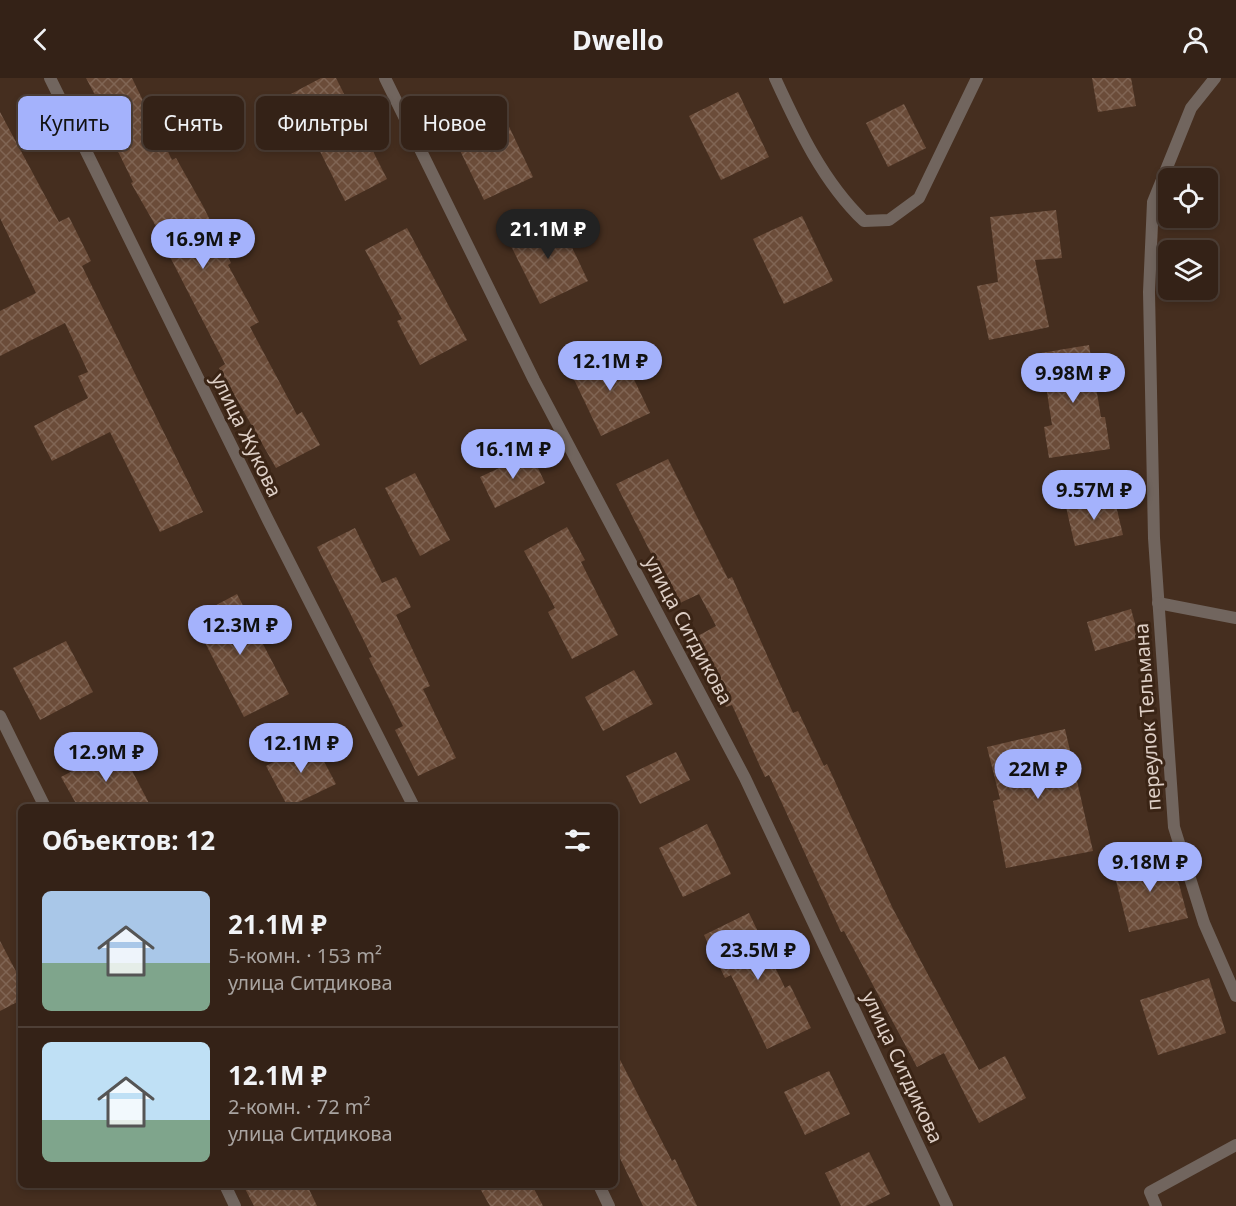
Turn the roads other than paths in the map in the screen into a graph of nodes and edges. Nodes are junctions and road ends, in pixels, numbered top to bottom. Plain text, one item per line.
1 (50, 78) edge
2 (384, 78) edge
3 (775, 78) edge
4 (977, 78) edge
5 (1215, 78) edge
6 (1158, 603) junction
7 (1236, 618) edge
8 (0, 716) edge
9 (44, 804) edge
10 (412, 804) edge
11 (1236, 996) edge
12 (1236, 1145) edge
13 (226, 1188) edge
14 (600, 1188) edge
15 (235, 1206) edge
16 (609, 1206) edge
17 (947, 1206) edge
18 (1156, 1206) edge

1 - 10 street, улица Жукова
2 - 17 street, улица Ситдикова
3 - 4 street
5 - 6 street, переулок Тельмана
6 - 7 street
6 - 11 street, переулок Тельмана
8 - 9 street
12 - 18 street
13 - 15 street
14 - 16 street

